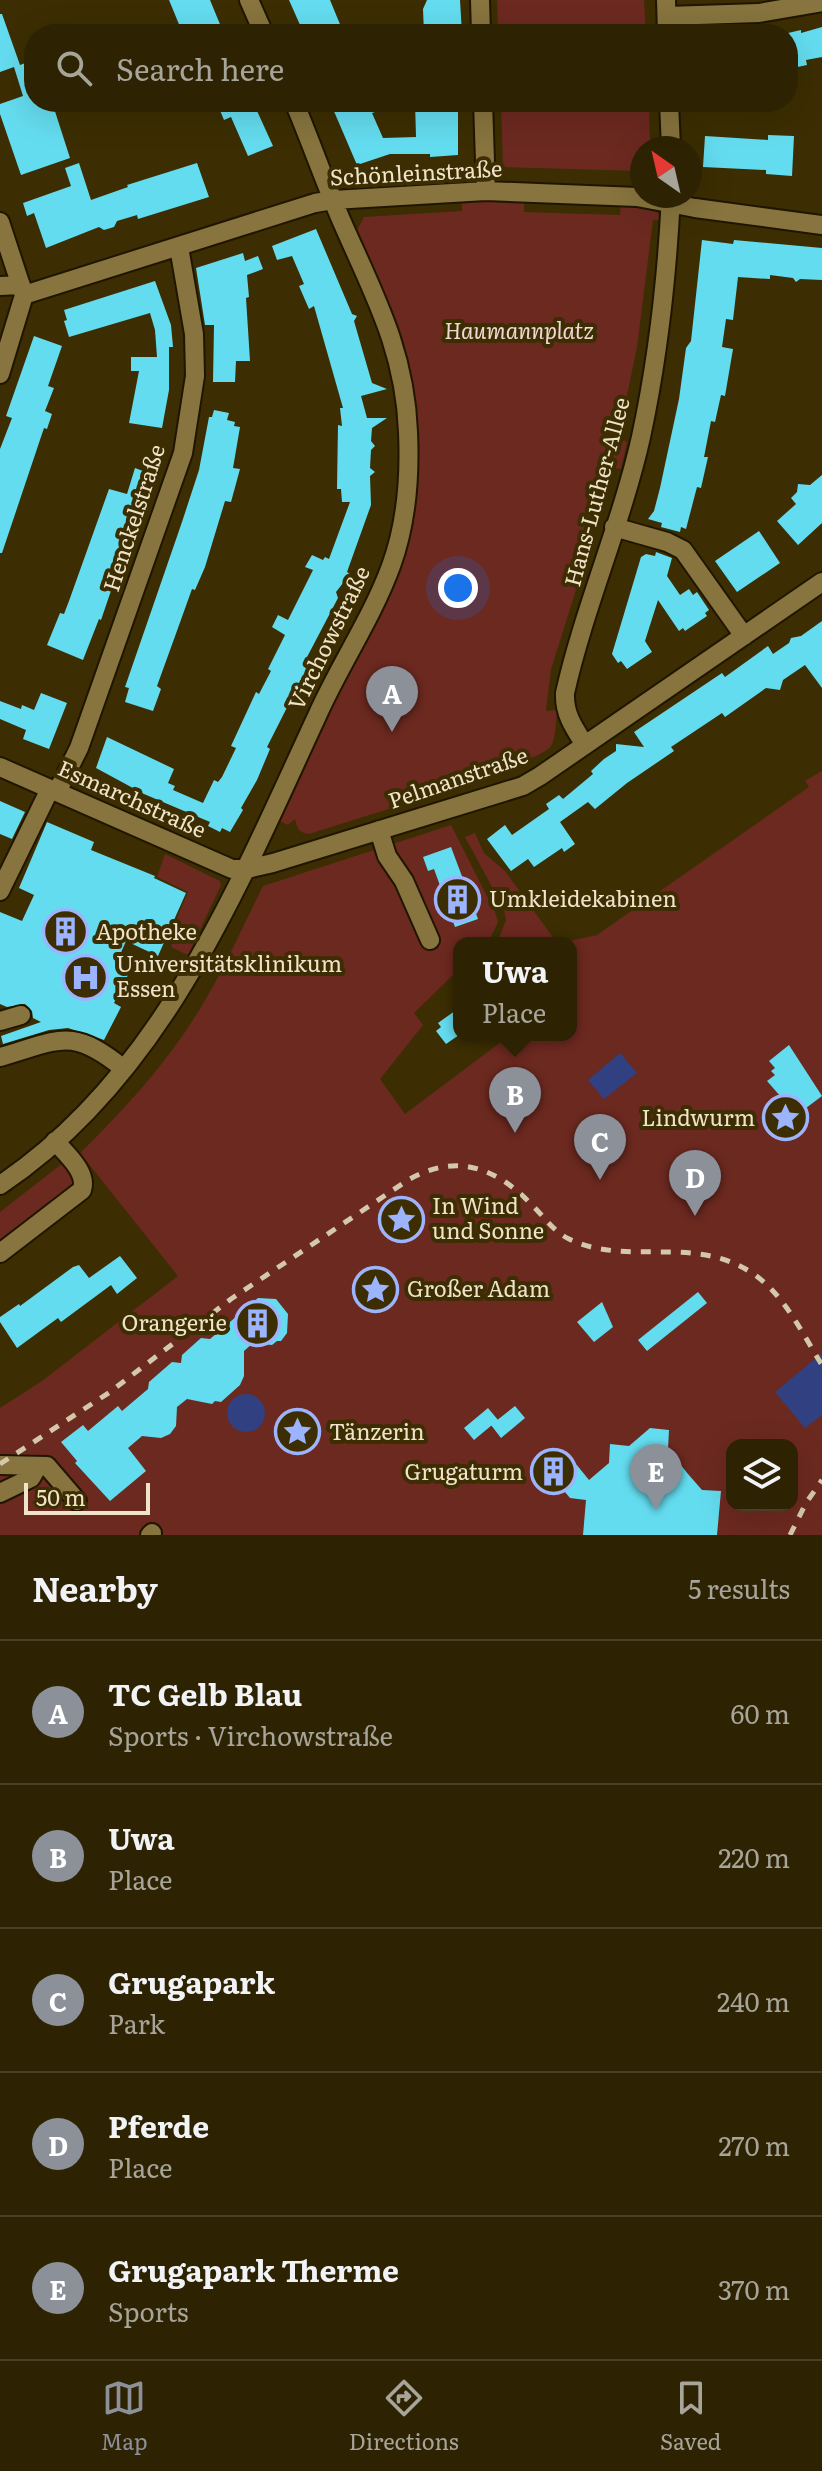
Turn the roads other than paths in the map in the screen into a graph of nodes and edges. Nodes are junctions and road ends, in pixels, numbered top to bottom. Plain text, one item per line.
1 (249, 0) edge
2 (480, 0) edge
3 (822, 2) edge
4 (667, 17) edge
5 (260, 24) edge
6 (481, 24) edge
7 (298, 112) edge
8 (483, 112) edge
9 (669, 112) edge
10 (670, 136) edge
11 (486, 191) junction
12 (630, 197) edge
13 (333, 200) junction
14 (702, 205) edge
15 (671, 208) edge
16 (0, 222) edge
17 (822, 225) edge
18 (179, 247) junction
19 (0, 286) edge
20 (23, 290) junction
21 (0, 374) edge
22 (614, 527) junction
23 (822, 582) edge
24 (744, 636) junction
25 (585, 745) junction
26 (0, 767) edge
27 (54, 791) junction
28 (379, 830) junction
29 (247, 869) junction
30 (0, 891) edge
31 (430, 940) dead end
32 (21, 1015) dead end
33 (0, 1021) edge
34 (0, 1057) edge
35 (124, 1069) junction
36 (55, 1141) junction
37 (0, 1185) edge
38 (0, 1253) edge
39 (0, 1465) edge
40 (38, 1466) junction
41 (0, 1493) edge
42 (77, 1501) dead end

1 - 5 street
2 - 6 street
3 - 4 street
7 - 13 street, Virchowstraße
8 - 11 street
9 - 10 street
11 - 12 street, Schönleinstraße
11 - 13 street, Schönleinstraße
13 - 18 street, Schönleinstraße
13 - 29 street, Virchowstraße
14 - 17 street, Schönleinstraße
15 - 22 street, Hans-Luther-Allee
16 - 20 street
18 - 20 street, Schönleinstraße
18 - 27 street, Henckelstraße
19 - 20 street, Schönleinstraße
20 - 21 street
22 - 24 street
22 - 25 street, Hans-Luther-Allee
23 - 24 street, Pelmanstraße
24 - 25 street, Pelmanstraße
25 - 28 street, Pelmanstraße
26 - 27 street, Esmarchstraße
27 - 29 street, Esmarchstraße
27 - 30 street, Henckelstraße
28 - 29 street, Pelmanstraße
28 - 31 street
29 - 35 street, Virchowstraße
32 - 33 street
34 - 35 street
35 - 36 street, Virchowstraße
36 - 37 street, Virchowstraße
36 - 38 street
39 - 40 street
40 - 41 street
40 - 42 street

